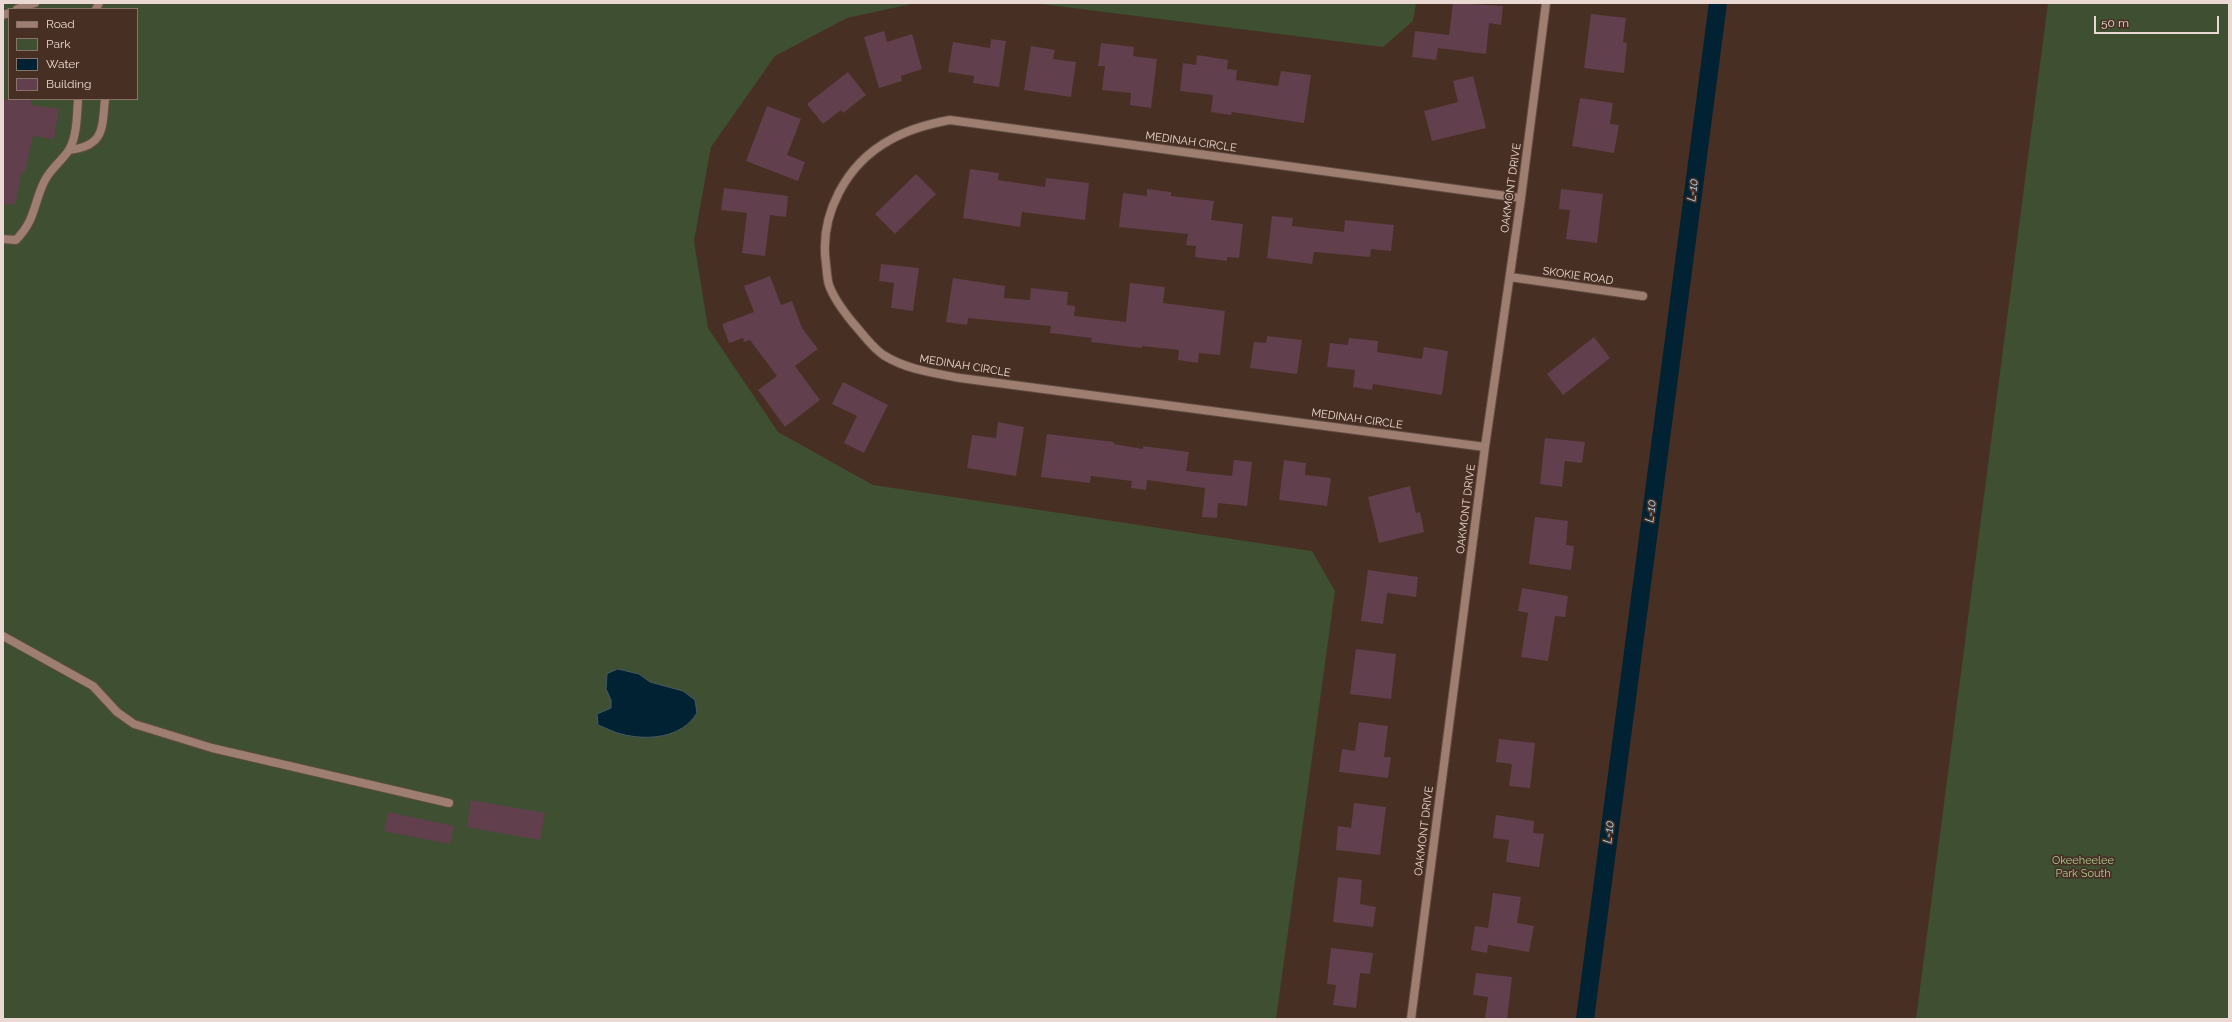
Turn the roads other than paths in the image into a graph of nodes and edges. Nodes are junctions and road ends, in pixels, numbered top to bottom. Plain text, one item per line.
1 (35, 3) edge
2 (1546, 3) edge
3 (20, 8) edge
4 (78, 100) edge
5 (105, 100) edge
6 (69, 150) junction
7 (1521, 198) junction
8 (3, 239) edge
9 (1510, 277) junction
10 (1643, 296) dead end
11 (1485, 447) junction
12 (3, 636) edge
13 (449, 803) dead end
14 (1411, 1019) edge

1 - 3 street
2 - 7 street, OAKMONT DRIVE
4 - 6 street
5 - 6 street
6 - 8 street
7 - 9 street, OAKMONT DRIVE
7 - 11 street, MEDINAH CIRCLE
9 - 10 street, SKOKIE ROAD
9 - 11 street, OAKMONT DRIVE
11 - 14 street, OAKMONT DRIVE
12 - 13 street

